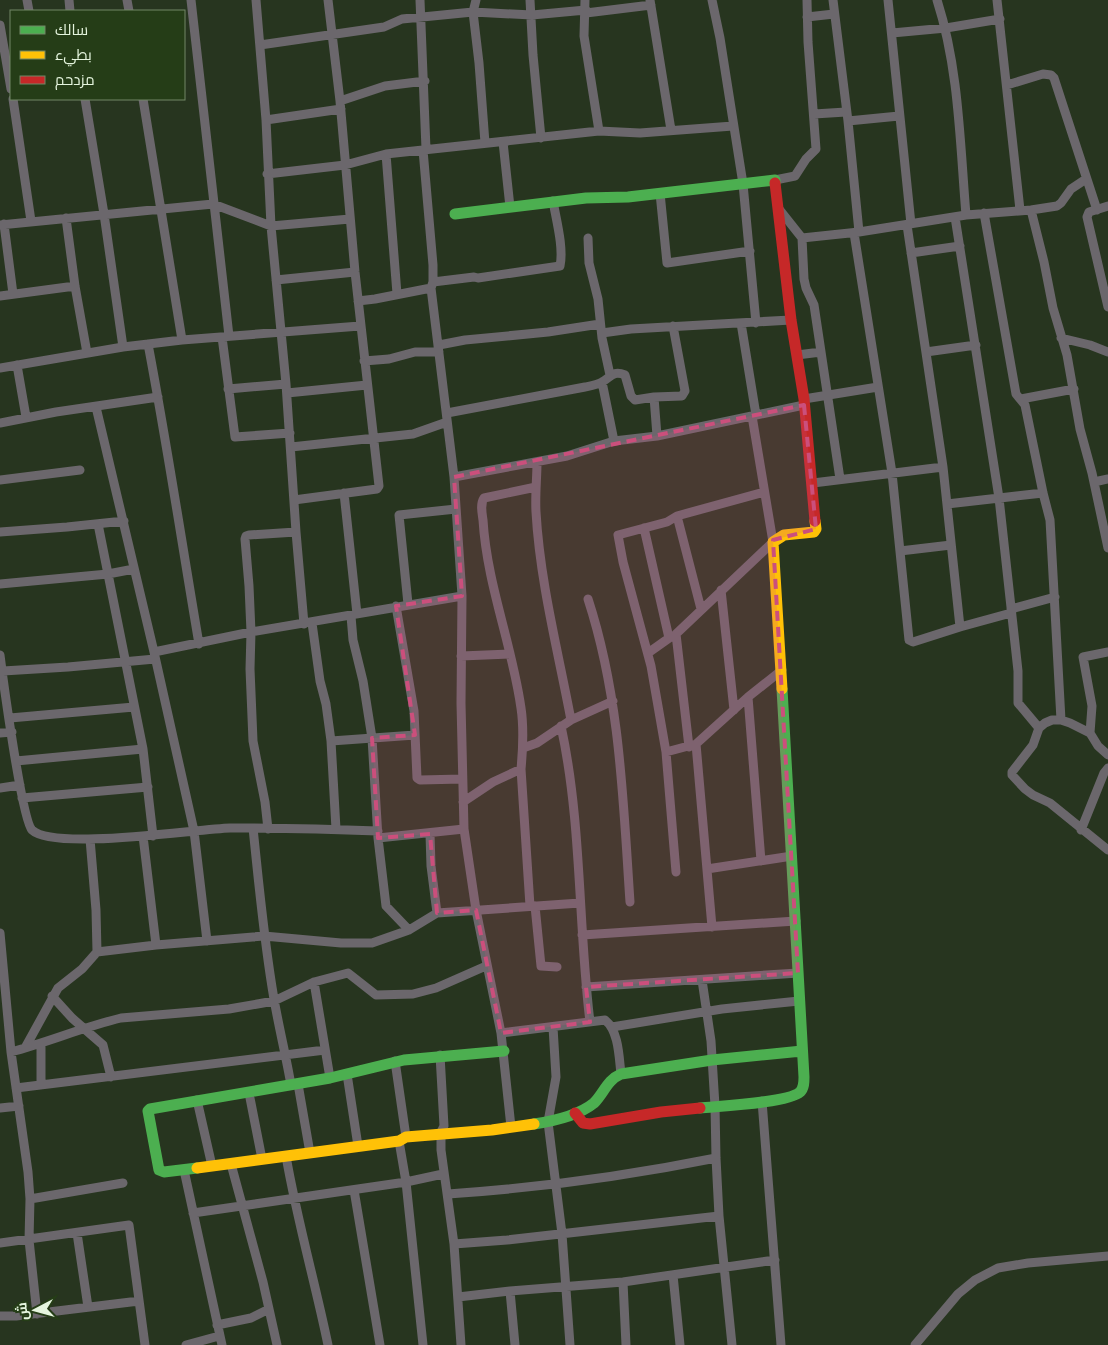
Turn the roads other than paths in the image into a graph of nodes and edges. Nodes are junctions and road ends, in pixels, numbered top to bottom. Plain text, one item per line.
1 (192, 0) edge
2 (256, 0) edge
3 (328, 0) edge
4 (420, 0) edge
5 (476, 0) edge
6 (530, 0) edge
7 (712, 0) edge
8 (807, 0) edge
9 (833, 0) edge
10 (888, 0) edge
11 (937, 0) edge
12 (997, 0) edge
13 (651, 3) edge
14 (586, 8) edge
15 (473, 12) junction
16 (834, 14) junction
17 (532, 16) junction
18 (807, 17) junction
19 (420, 18) junction
20 (1000, 19) junction
21 (0, 25) edge
22 (946, 28) junction
23 (332, 33) junction
24 (892, 33) junction
25 (260, 45) junction
26 (9, 66) edge
27 (425, 81) junction
28 (1007, 85) junction
29 (13, 100) edge
30 (85, 100) edge
31 (143, 100) edge
32 (341, 105) junction
33 (814, 114) junction
34 (847, 116) junction
35 (899, 116) junction
36 (266, 120) junction
37 (733, 126) junction
38 (671, 130) junction
39 (599, 131) junction
40 (541, 138) junction
41 (503, 142) junction
42 (485, 143) junction
43 (424, 149) junction
44 (386, 154) junction
45 (345, 165) junction
46 (267, 174) junction
47 (1086, 179) junction
48 (775, 180) junction
49 (743, 184) junction
50 (660, 193) junction
51 (553, 201) junction
52 (213, 204) junction
53 (1108, 206) edge
54 (510, 208) junction
55 (778, 208) junction
56 (161, 210) junction
57 (1020, 210) junction
58 (1030, 210) junction
59 (1097, 210) junction
60 (984, 213) junction
61 (104, 214) junction
62 (455, 214) dead end
63 (966, 215) junction
64 (66, 218) junction
65 (955, 218) junction
66 (350, 219) junction
67 (31, 221) junction
68 (2, 225) edge
69 (909, 225) junction
70 (271, 226) junction
71 (856, 233) junction
72 (588, 238) dead end
73 (802, 238) junction
74 (960, 246) junction
75 (750, 251) junction
76 (911, 253) junction
77 (355, 272) junction
78 (276, 280) junction
79 (432, 285) junction
80 (75, 286) junction
81 (13, 294) junction
82 (396, 294) junction
83 (0, 296) edge
84 (358, 301) junction
85 (1108, 307) edge
86 (792, 320) junction
87 (741, 323) junction
88 (756, 323) junction
89 (360, 326) junction
90 (674, 326) junction
91 (601, 329) junction
92 (282, 332) junction
93 (225, 336) junction
94 (1061, 338) junction
95 (182, 340) junction
96 (148, 344) junction
97 (976, 345) junction
98 (123, 347) junction
99 (439, 349) junction
100 (821, 352) junction
101 (926, 352) junction
102 (1108, 352) edge
103 (86, 353) junction
104 (797, 355) junction
105 (364, 361) junction
106 (16, 364) junction
107 (0, 368) edge
108 (610, 375) junction
109 (602, 382) junction
110 (367, 385) junction
111 (878, 387) junction
112 (287, 388) junction
113 (228, 389) junction
114 (1074, 389) junction
115 (828, 396) junction
116 (158, 397) junction
117 (654, 397) junction
118 (1021, 400) junction
119 (804, 402) junction
120 (96, 407) junction
121 (754, 416) junction
122 (26, 417) junction
123 (447, 418) junction
124 (0, 423) edge
125 (290, 433) junction
126 (657, 436) junction
127 (374, 438) junction
128 (614, 441) junction
129 (291, 447) junction
130 (538, 462) junction
131 (943, 467) junction
132 (80, 470) dead end
133 (892, 473) junction
134 (454, 477) junction
135 (840, 479) junction
136 (1108, 479) edge
137 (0, 480) edge
138 (1094, 482) junction
139 (813, 483) junction
140 (536, 487) junction
141 (764, 492) junction
142 (1043, 493) junction
143 (344, 494) junction
144 (999, 498) junction
145 (294, 500) junction
146 (947, 504) junction
147 (456, 508) junction
148 (677, 516) junction
149 (124, 521) junction
150 (98, 524) junction
151 (1105, 526) edge
152 (644, 528) junction
153 (0, 532) edge
154 (296, 532) junction
155 (773, 542) junction
156 (951, 545) junction
157 (1108, 548) edge
158 (900, 551) junction
159 (134, 570) junction
160 (108, 574) junction
161 (0, 584) edge
162 (721, 590) junction
163 (462, 596) junction
164 (1055, 597) junction
165 (588, 599) dead end
166 (408, 604) junction
167 (396, 606) junction
168 (701, 609) junction
169 (1011, 611) junction
170 (354, 615) junction
171 (308, 623) junction
172 (960, 627) junction
173 (251, 632) junction
174 (672, 636) junction
175 (199, 644) junction
176 (1108, 652) edge
177 (648, 653) junction
178 (510, 654) junction
179 (0, 655) edge
180 (155, 656) junction
181 (461, 656) junction
182 (124, 662) junction
183 (1, 669) edge
184 (782, 670) junction
185 (3, 693) edge
186 (748, 697) junction
187 (613, 701) junction
188 (134, 707) junction
189 (734, 710) junction
190 (10, 718) junction
191 (571, 720) junction
192 (1061, 720) junction
193 (561, 726) junction
194 (1039, 728) junction
195 (12, 732) junction
196 (1090, 733) junction
197 (0, 734) edge
198 (415, 734) junction
199 (372, 738) junction
200 (331, 741) junction
201 (693, 745) junction
202 (523, 748) junction
203 (143, 749) junction
204 (666, 752) junction
205 (1108, 755) edge
206 (16, 761) junction
207 (1108, 768) edge
208 (521, 769) junction
209 (462, 779) junction
210 (20, 785) junction
211 (148, 787) junction
212 (0, 788) edge
213 (22, 798) junction
214 (463, 802) junction
215 (253, 828) junction
216 (268, 829) junction
217 (336, 829) junction
218 (464, 829) junction
219 (1082, 830) junction
220 (194, 831) junction
221 (430, 834) junction
222 (378, 835) junction
223 (143, 836) junction
224 (153, 836) junction
225 (90, 839) junction
226 (1108, 850) edge
227 (792, 856) junction
228 (761, 861) junction
229 (707, 869) junction
230 (676, 872) dead end
231 (630, 902) dead end
232 (580, 903) junction
233 (532, 906) junction
234 (476, 910) junction
235 (437, 913) junction
236 (796, 921) junction
237 (712, 927) junction
238 (409, 930) junction
239 (0, 933) edge
240 (264, 936) junction
241 (582, 936) junction
242 (207, 940) junction
243 (156, 945) junction
244 (97, 952) junction
245 (486, 966) junction
246 (557, 967) dead end
247 (798, 973) junction
248 (702, 980) junction
249 (314, 982) junction
250 (586, 987) junction
251 (52, 996) junction
252 (274, 1001) junction
253 (799, 1001) junction
254 (706, 1011) junction
255 (590, 1022) junction
256 (612, 1027) junction
257 (553, 1028) junction
258 (84, 1030) junction
259 (5, 1034) edge
260 (501, 1034) junction
261 (41, 1044) junction
262 (24, 1048) junction
263 (325, 1050) junction
264 (504, 1051) junction
265 (802, 1051) junction
266 (11, 1052) junction
267 (286, 1055) junction
268 (440, 1055) junction
269 (712, 1060) junction
270 (395, 1062) junction
271 (347, 1074) junction
272 (621, 1074) junction
273 (111, 1077) junction
274 (330, 1078) junction
275 (294, 1084) junction
276 (41, 1085) junction
277 (16, 1088) junction
278 (249, 1092) junction
279 (197, 1100) junction
280 (762, 1100) junction
281 (18, 1106) junction
282 (716, 1106) junction
283 (0, 1108) edge
284 (575, 1113) junction
285 (548, 1122) junction
286 (512, 1127) junction
287 (441, 1132) junction
288 (402, 1139) junction
289 (358, 1146) junction
290 (310, 1153) junction
291 (286, 1156) junction
292 (716, 1158) junction
293 (262, 1160) junction
294 (231, 1164) junction
295 (212, 1166) junction
296 (184, 1170) junction
297 (443, 1174) junction
298 (406, 1182) junction
299 (123, 1183) dead end
300 (554, 1184) junction
301 (354, 1190) junction
302 (448, 1194) junction
303 (30, 1198) junction
304 (294, 1198) junction
305 (241, 1206) junction
306 (193, 1213) junction
307 (719, 1216) junction
308 (77, 1233) junction
309 (562, 1234) junction
310 (29, 1240) junction
311 (0, 1243) edge
312 (454, 1244) junction
313 (1108, 1256) edge
314 (775, 1260) junction
315 (724, 1267) junction
316 (673, 1275) junction
317 (623, 1282) junction
318 (566, 1286) junction
319 (510, 1291) junction
320 (458, 1297) junction
321 (139, 1301) junction
322 (88, 1307) junction
323 (269, 1310) junction
324 (36, 1314) junction
325 (0, 1316) edge
326 (217, 1325) junction
327 (220, 1341) edge
328 (145, 1345) edge
329 (186, 1345) edge
330 (277, 1345) edge
331 (328, 1345) edge
332 (380, 1345) edge
333 (423, 1345) edge
334 (461, 1345) edge
335 (515, 1345) edge
336 (570, 1345) edge
337 (626, 1345) edge
338 (680, 1345) edge
339 (732, 1345) edge
340 (781, 1345) edge
341 (915, 1345) edge

1 - 52 street
2 - 25 street
3 - 23 street
4 - 19 street
5 - 15 street
6 - 17 street
7 - 37 street
8 - 18 street
9 - 16 street
10 - 24 street
11 - 22 street
12 - 20 street
13 - 14 street
13 - 38 street
14 - 17 street
14 - 39 street
15 - 17 street
15 - 19 street
15 - 42 street
16 - 18 street
16 - 34 street
17 - 40 street
18 - 33 street
19 - 23 street
19 - 27 street
20 - 22 street
20 - 28 street
21 - 26 street
22 - 24 street
22 - 63 street
23 - 25 street
23 - 32 street
24 - 35 street
25 - 36 street
27 - 32 street
27 - 43 street
28 - 47 street
28 - 57 street
29 - 67 street
30 - 61 street
31 - 56 street
32 - 36 street
32 - 45 street
33 - 34 street
33 - 48 street
34 - 35 street
34 - 71 street
35 - 69 street
36 - 46 street
37 - 38 street
37 - 49 street
38 - 39 street
39 - 40 street
40 - 41 street
41 - 42 street
41 - 54 street
42 - 43 street
43 - 44 street
43 - 79 street
44 - 45 street
44 - 82 street
45 - 46 street
45 - 66 street
46 - 70 street
47 - 58 street
47 - 59 street
48 - 49 street
48 - 55 street
49 - 50 street
49 - 75 street
50 - 51 street
50 - 75 street
51 - 54 street
51 - 79 street
52 - 56 street
52 - 70 street
52 - 93 street
53 - 59 street
54 - 62 street
55 - 73 street
55 - 86 street
56 - 61 street
56 - 95 street
57 - 58 street
57 - 60 street
58 - 94 street
59 - 85 street
60 - 63 street
60 - 118 street
61 - 64 street
61 - 98 street
63 - 65 street
64 - 67 street
64 - 80 street
65 - 69 street
65 - 74 street
66 - 70 street
66 - 77 street
67 - 68 street
68 - 81 street
69 - 71 street
69 - 76 street
70 - 78 street
71 - 73 street
71 - 111 street
72 - 91 street
73 - 100 street
74 - 76 street
74 - 97 street
75 - 88 street
76 - 101 street
77 - 78 street
77 - 84 street
78 - 92 street
79 - 82 street
79 - 99 street
80 - 81 street
80 - 103 street
81 - 83 street
82 - 84 street
84 - 89 street
86 - 88 street
86 - 104 street
87 - 88 street
87 - 90 street
87 - 121 street
89 - 92 street
89 - 105 street
90 - 91 street
90 - 117 street
91 - 99 street
91 - 108 street
92 - 93 street
92 - 112 street
93 - 95 street
93 - 113 street
94 - 102 street
94 - 114 street
95 - 96 street
96 - 98 street
96 - 116 street
97 - 101 street
97 - 144 street
98 - 103 street
99 - 105 street
99 - 123 street
100 - 104 street
100 - 115 street
101 - 131 street
103 - 106 street
104 - 119 street
105 - 110 street
106 - 107 street
106 - 122 street
108 - 109 street
108 - 117 street
109 - 123 street
109 - 128 street
110 - 112 street
110 - 127 street
111 - 115 street
111 - 133 street
112 - 113 street
112 - 125 street
113 - 125 street
114 - 118 street
114 - 138 street
115 - 119 street
115 - 135 street
116 - 120 street
116 - 175 street
117 - 126 street
118 - 142 street
119 - 121 street
119 - 139 street
120 - 122 street
120 - 149 street
121 - 126 street
121 - 141 street
122 - 124 street
123 - 127 street
123 - 134 street
125 - 129 street
126 - 128 street
127 - 129 street
127 - 143 street
128 - 130 street
129 - 145 street
130 - 134 street
130 - 140 street
131 - 133 street
131 - 146 street
132 - 137 street
133 - 135 street
133 - 158 street
134 - 147 street
135 - 139 street
136 - 138 street
138 - 151 street
139 - 155 street
140 - 178 street
140 - 191 street
141 - 148 street
141 - 155 street
142 - 144 street
142 - 164 street
143 - 145 street
143 - 170 street
144 - 146 street
144 - 169 street
145 - 154 street
146 - 156 street
147 - 163 street
147 - 166 street
148 - 152 street
148 - 168 street
149 - 150 street
149 - 159 street
150 - 153 street
150 - 160 street
151 - 157 street
152 - 174 street
152 - 177 street
154 - 171 street
154 - 173 street
155 - 162 street
155 - 184 street
156 - 158 street
156 - 172 street
158 - 172 street
159 - 160 street
159 - 180 street
160 - 161 street
160 - 182 street
162 - 168 street
162 - 189 street
163 - 166 street
163 - 181 street
164 - 169 street
164 - 192 street
165 - 187 street
166 - 167 street
167 - 170 street
167 - 198 street
168 - 174 street
169 - 172 street
169 - 194 street
170 - 171 street
170 - 199 street
171 - 173 street
171 - 200 street
173 - 175 street
173 - 216 street
174 - 177 street
174 - 201 street
175 - 180 street
176 - 196 street
177 - 204 street
178 - 181 street
178 - 202 street
179 - 183 street
180 - 182 street
180 - 220 street
181 - 209 street
182 - 183 street
182 - 188 street
183 - 185 street
184 - 186 street
184 - 227 street
185 - 190 street
186 - 189 street
186 - 228 street
187 - 191 street
187 - 231 street
188 - 190 street
188 - 203 street
189 - 201 street
190 - 195 street
191 - 193 street
192 - 194 street
192 - 196 street
193 - 202 street
193 - 232 street
194 - 219 street
195 - 197 street
195 - 206 street
196 - 205 street
198 - 199 street
198 - 209 street
199 - 200 street
199 - 222 street
200 - 217 street
201 - 204 street
201 - 229 street
202 - 208 street
203 - 206 street
203 - 211 street
204 - 230 street
206 - 210 street
207 - 219 street
208 - 214 street
208 - 233 street
209 - 214 street
210 - 212 street
210 - 213 street
211 - 213 street
211 - 224 street
213 - 225 street
214 - 218 street
215 - 216 street
215 - 220 street
215 - 240 street
216 - 217 street
217 - 222 street
218 - 221 street
218 - 234 street
219 - 226 street
220 - 224 street
220 - 242 street
221 - 222 street
221 - 235 street
222 - 238 street
223 - 224 street
223 - 225 street
223 - 243 street
225 - 244 street
227 - 228 street
227 - 236 street
228 - 229 street
229 - 237 street
232 - 233 street
232 - 241 street
233 - 234 street
233 - 246 street
234 - 235 street
234 - 245 street
235 - 238 street
236 - 237 street
236 - 247 street
237 - 241 street
238 - 240 street
239 - 259 street
240 - 242 street
240 - 252 street
241 - 250 street
242 - 243 street
243 - 244 street
244 - 251 street
245 - 249 street
245 - 260 street
247 - 248 street
247 - 253 street
248 - 250 street
248 - 254 street
249 - 252 street
249 - 263 street
250 - 255 street
251 - 258 street
251 - 262 street
252 - 258 street
252 - 267 street
253 - 254 street
253 - 265 street
254 - 256 street
254 - 269 street
255 - 256 street
255 - 257 street
256 - 272 street
257 - 260 street
257 - 285 street
258 - 261 street
258 - 273 street
259 - 266 street
260 - 264 street
261 - 262 street
261 - 276 street
262 - 266 street
263 - 267 street
263 - 274 street
264 - 268 street
264 - 286 street
265 - 269 street
265 - 280 street
266 - 277 street
267 - 273 street
267 - 275 street
268 - 270 street
268 - 287 street
269 - 272 street
269 - 282 street
270 - 271 street
270 - 288 street
271 - 274 street
271 - 289 street
272 - 284 street
273 - 276 street
274 - 275 street
275 - 278 street
275 - 290 street
276 - 277 street
277 - 281 street
278 - 279 street
278 - 293 street
279 - 295 street
279 - 296 street
280 - 282 street
280 - 314 street
281 - 283 street
281 - 303 street
282 - 284 street
282 - 292 street
284 - 285 street
285 - 286 street
285 - 300 street
286 - 287 street
287 - 288 street
287 - 297 street
288 - 289 street
288 - 298 street
289 - 290 street
290 - 291 street
291 - 293 street
291 - 304 street
292 - 300 street
292 - 307 street
293 - 294 street
294 - 295 street
294 - 305 street
295 - 296 street
296 - 306 street
297 - 298 street
297 - 302 street
298 - 301 street
298 - 333 street
299 - 303 street
300 - 302 street
300 - 309 street
301 - 304 street
301 - 332 street
302 - 312 street
303 - 310 street
304 - 305 street
304 - 331 street
305 - 306 street
305 - 323 street
306 - 326 street
307 - 309 street
307 - 315 street
308 - 310 street
308 - 321 street
308 - 322 street
309 - 312 street
309 - 318 street
310 - 311 street
310 - 324 street
312 - 320 street
313 - 341 street
314 - 315 street
314 - 340 street
315 - 316 street
315 - 339 street
316 - 317 street
316 - 338 street
317 - 318 street
317 - 337 street
318 - 319 street
318 - 336 street
319 - 320 street
319 - 335 street
320 - 334 street
321 - 322 street
321 - 328 street
322 - 324 street
323 - 326 street
323 - 330 street
324 - 325 street
326 - 327 street
327 - 329 street

